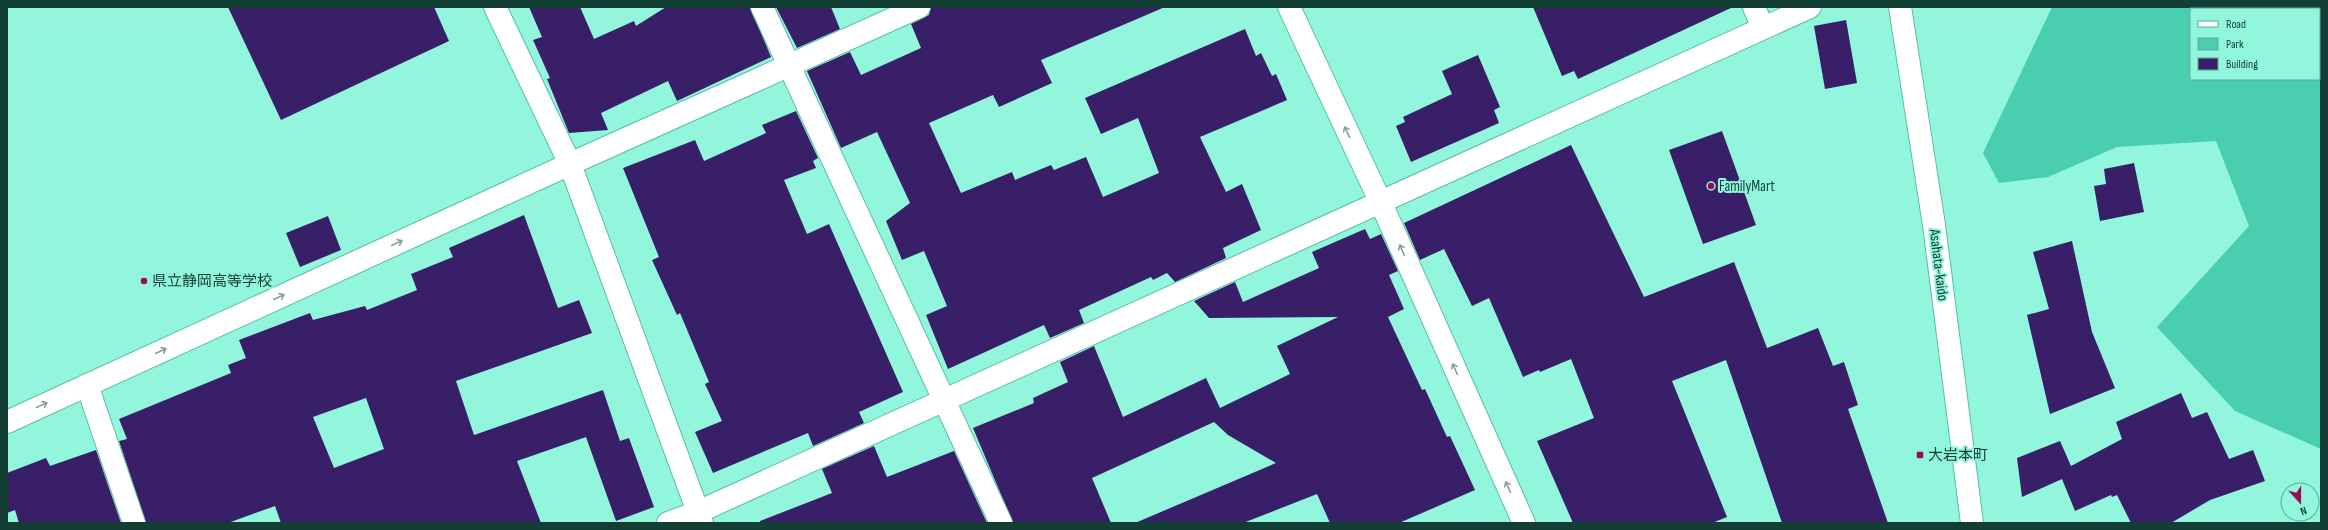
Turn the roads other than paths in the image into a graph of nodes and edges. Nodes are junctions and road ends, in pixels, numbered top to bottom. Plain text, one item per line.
1 (495, 7) edge
2 (762, 7) edge
3 (920, 7) edge
4 (1289, 7) edge
5 (1754, 7) edge
6 (1810, 7) edge
7 (1900, 7) edge
8 (1763, 28) junction
9 (789, 67) junction
10 (570, 164) junction
11 (1380, 203) junction
12 (87, 385) junction
13 (944, 401) junction
14 (7, 422) edge
15 (700, 518) edge
16 (134, 523) edge
17 (668, 523) edge
18 (1001, 523) edge
19 (1524, 523) edge
20 (1972, 523) edge

1 - 10 street
2 - 9 street
3 - 9 street
11 -> 4 street
5 - 8 street
6 - 8 street
7 - 20 street, Asahata-kaido
8 - 11 street
9 - 10 street
9 - 13 street
12 -> 10 street
10 - 15 street
11 - 13 street
19 -> 11 street
14 -> 12 street
12 - 16 street
13 - 15 street
13 - 18 street
15 - 17 street

